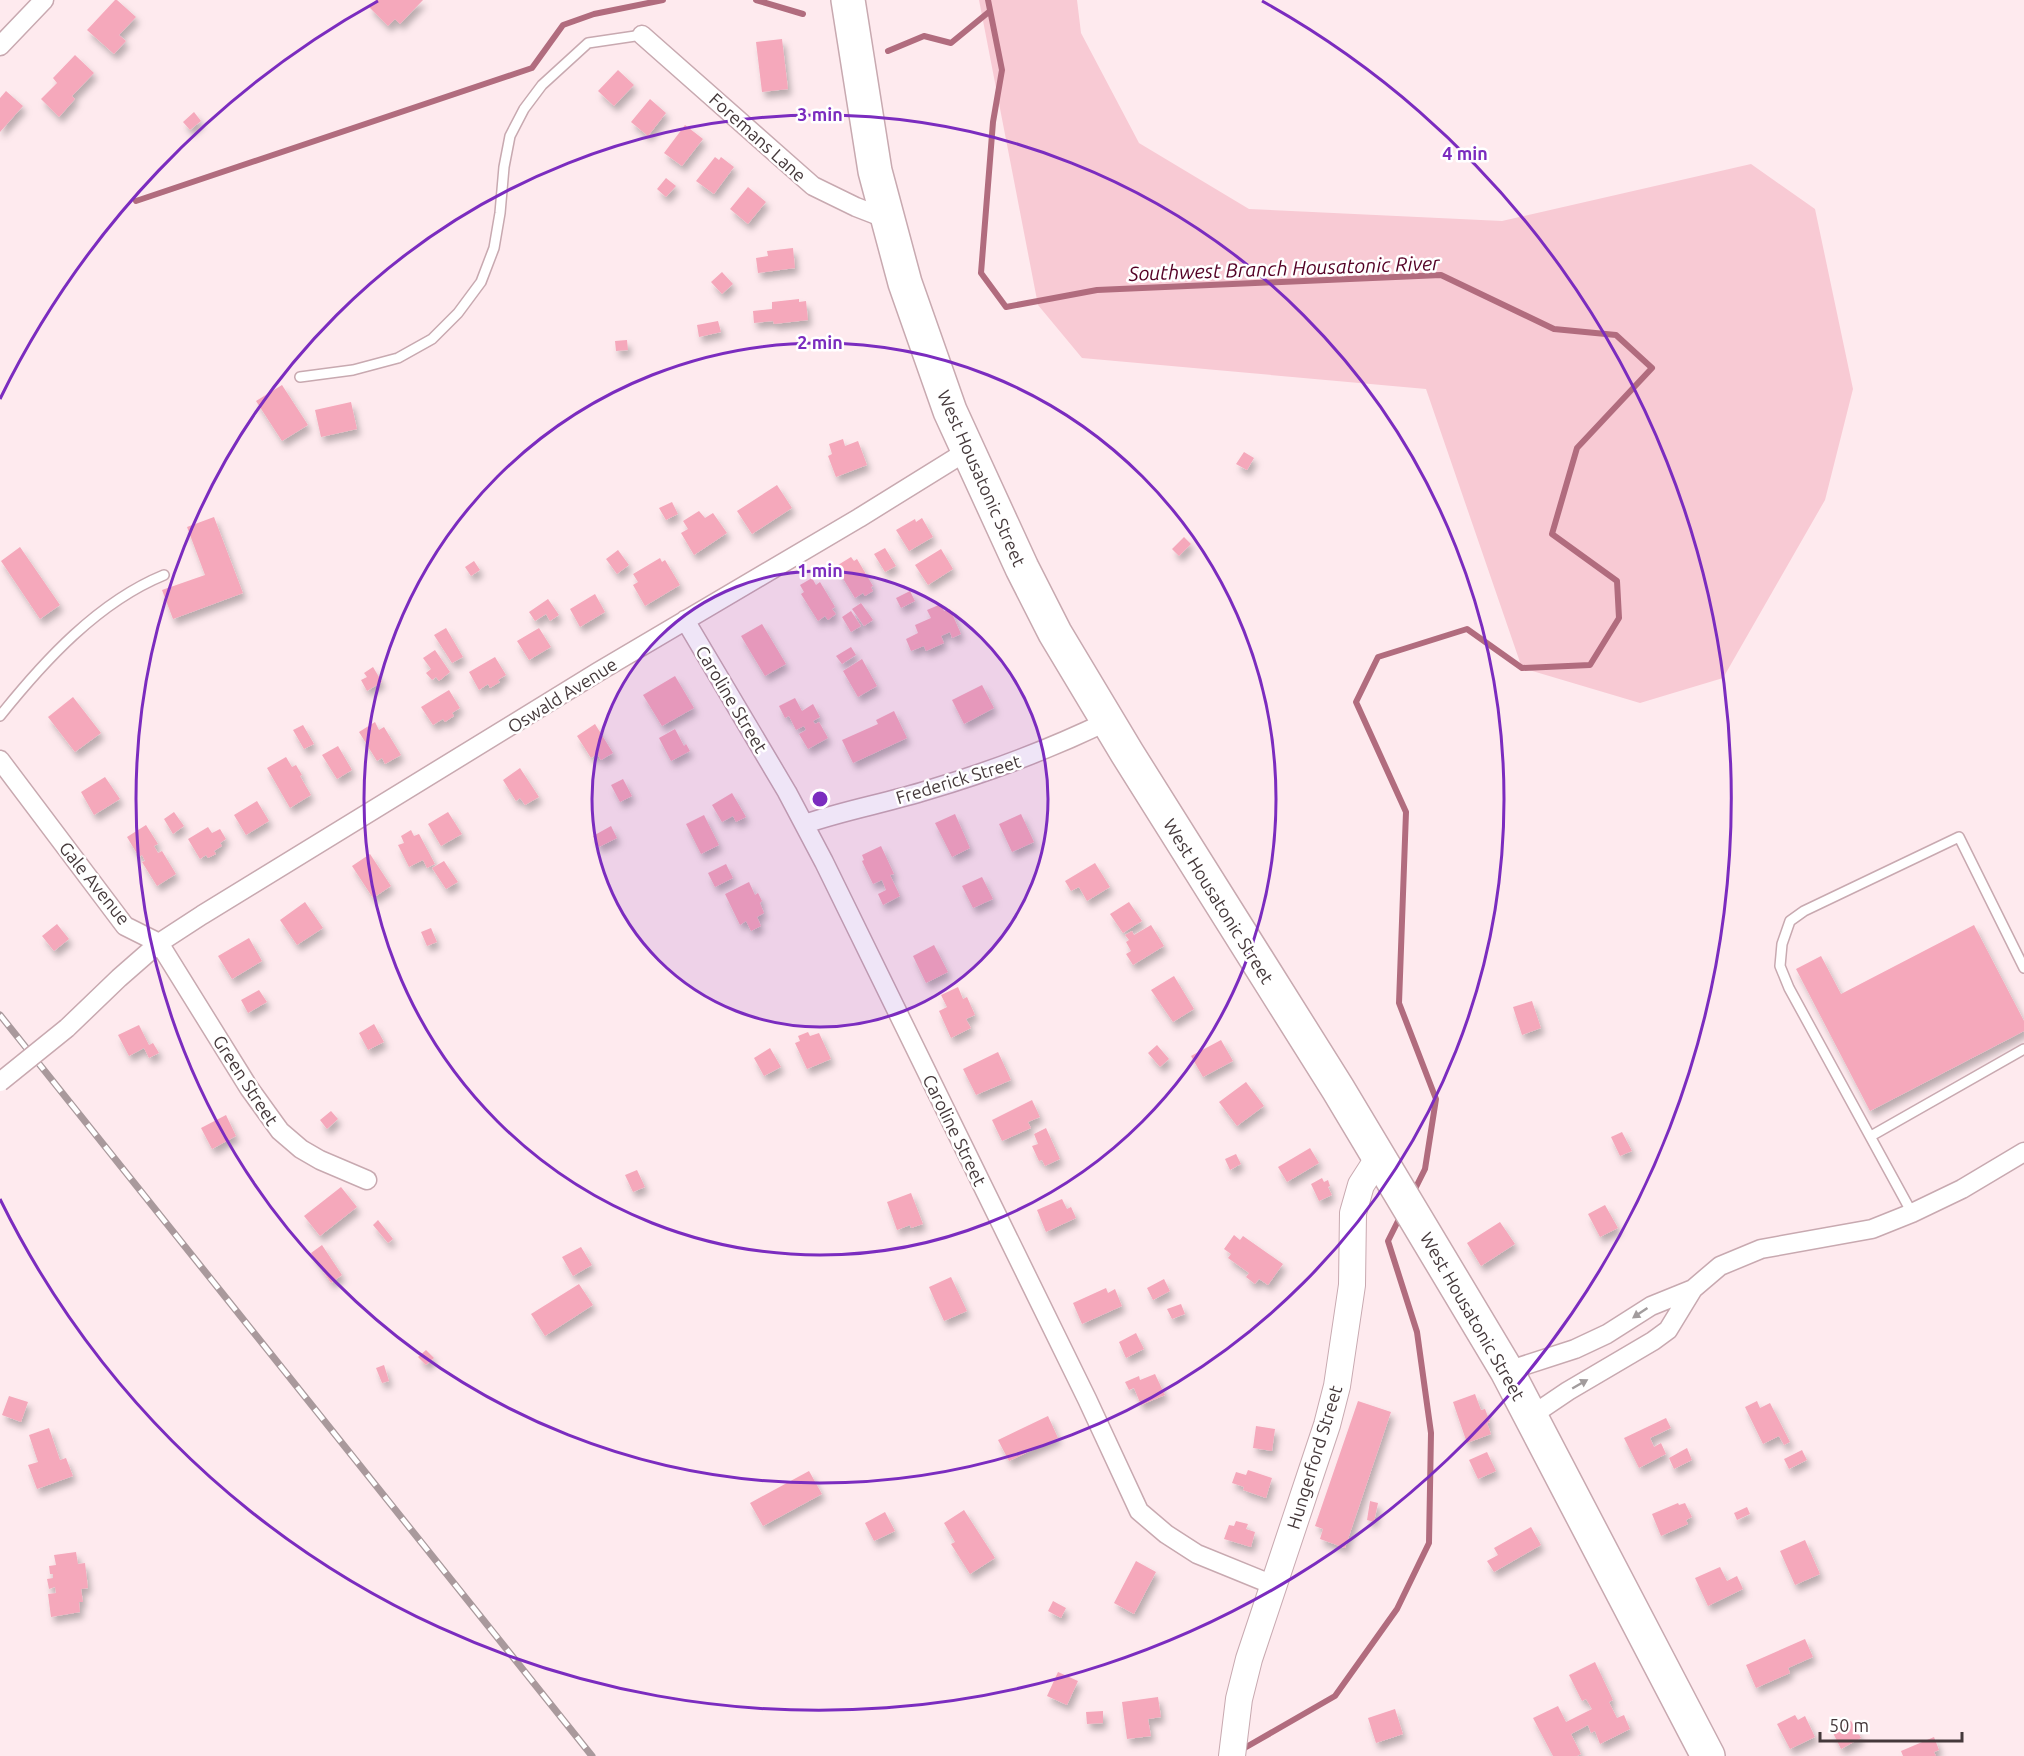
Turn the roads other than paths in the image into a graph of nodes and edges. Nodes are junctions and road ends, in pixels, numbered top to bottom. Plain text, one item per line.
1 (44, 0) edge
2 (848, 0) edge
3 (642, 35) joint
4 (0, 46) edge
5 (887, 219) junction
6 (300, 377) dead end
7 (967, 451) junction
8 (164, 575) dead end
9 (685, 620) junction
10 (0, 716) edge
11 (1108, 721) junction
12 (0, 760) edge
13 (805, 824) junction
14 (159, 943) junction
15 (2024, 968) edge
16 (2024, 1048) edge
17 (0, 1082) edge
18 (1871, 1136) junction
19 (2024, 1152) edge
20 (1385, 1167) junction
21 (367, 1180) dead end
22 (1912, 1214) junction
23 (1693, 1289) junction
24 (1507, 1371) junction
25 (1531, 1416) junction
26 (1273, 1585) junction
27 (1232, 1756) edge
28 (1708, 1756) edge

1 - 4 street
2 - 5 highway, West Housatonic Street
3 - 5 street, Foremans Lane
3 - 6 lane
5 - 7 highway, West Housatonic Street
7 - 9 street, Oswald Avenue
7 - 11 highway, West Housatonic Street
8 - 10 lane
9 - 13 street, Caroline Street
9 - 14 street, Oswald Avenue
11 - 13 street, Frederick Street
11 - 20 highway, West Housatonic Street
12 - 14 street, Gale Avenue
13 - 26 street, Caroline Street
14 - 17 street, bridge
14 - 21 street, Green Street
15 - 18 lane
16 - 18 lane
18 - 22 lane
19 - 22 street
20 - 24 highway, West Housatonic Street
20 - 26 street, Hungerford Street
22 - 23 street
23 -> 24 street
25 -> 23 street
24 - 25 highway, West Housatonic Street
25 - 28 highway, West Housatonic Street
26 - 27 street, Hungerford Street

